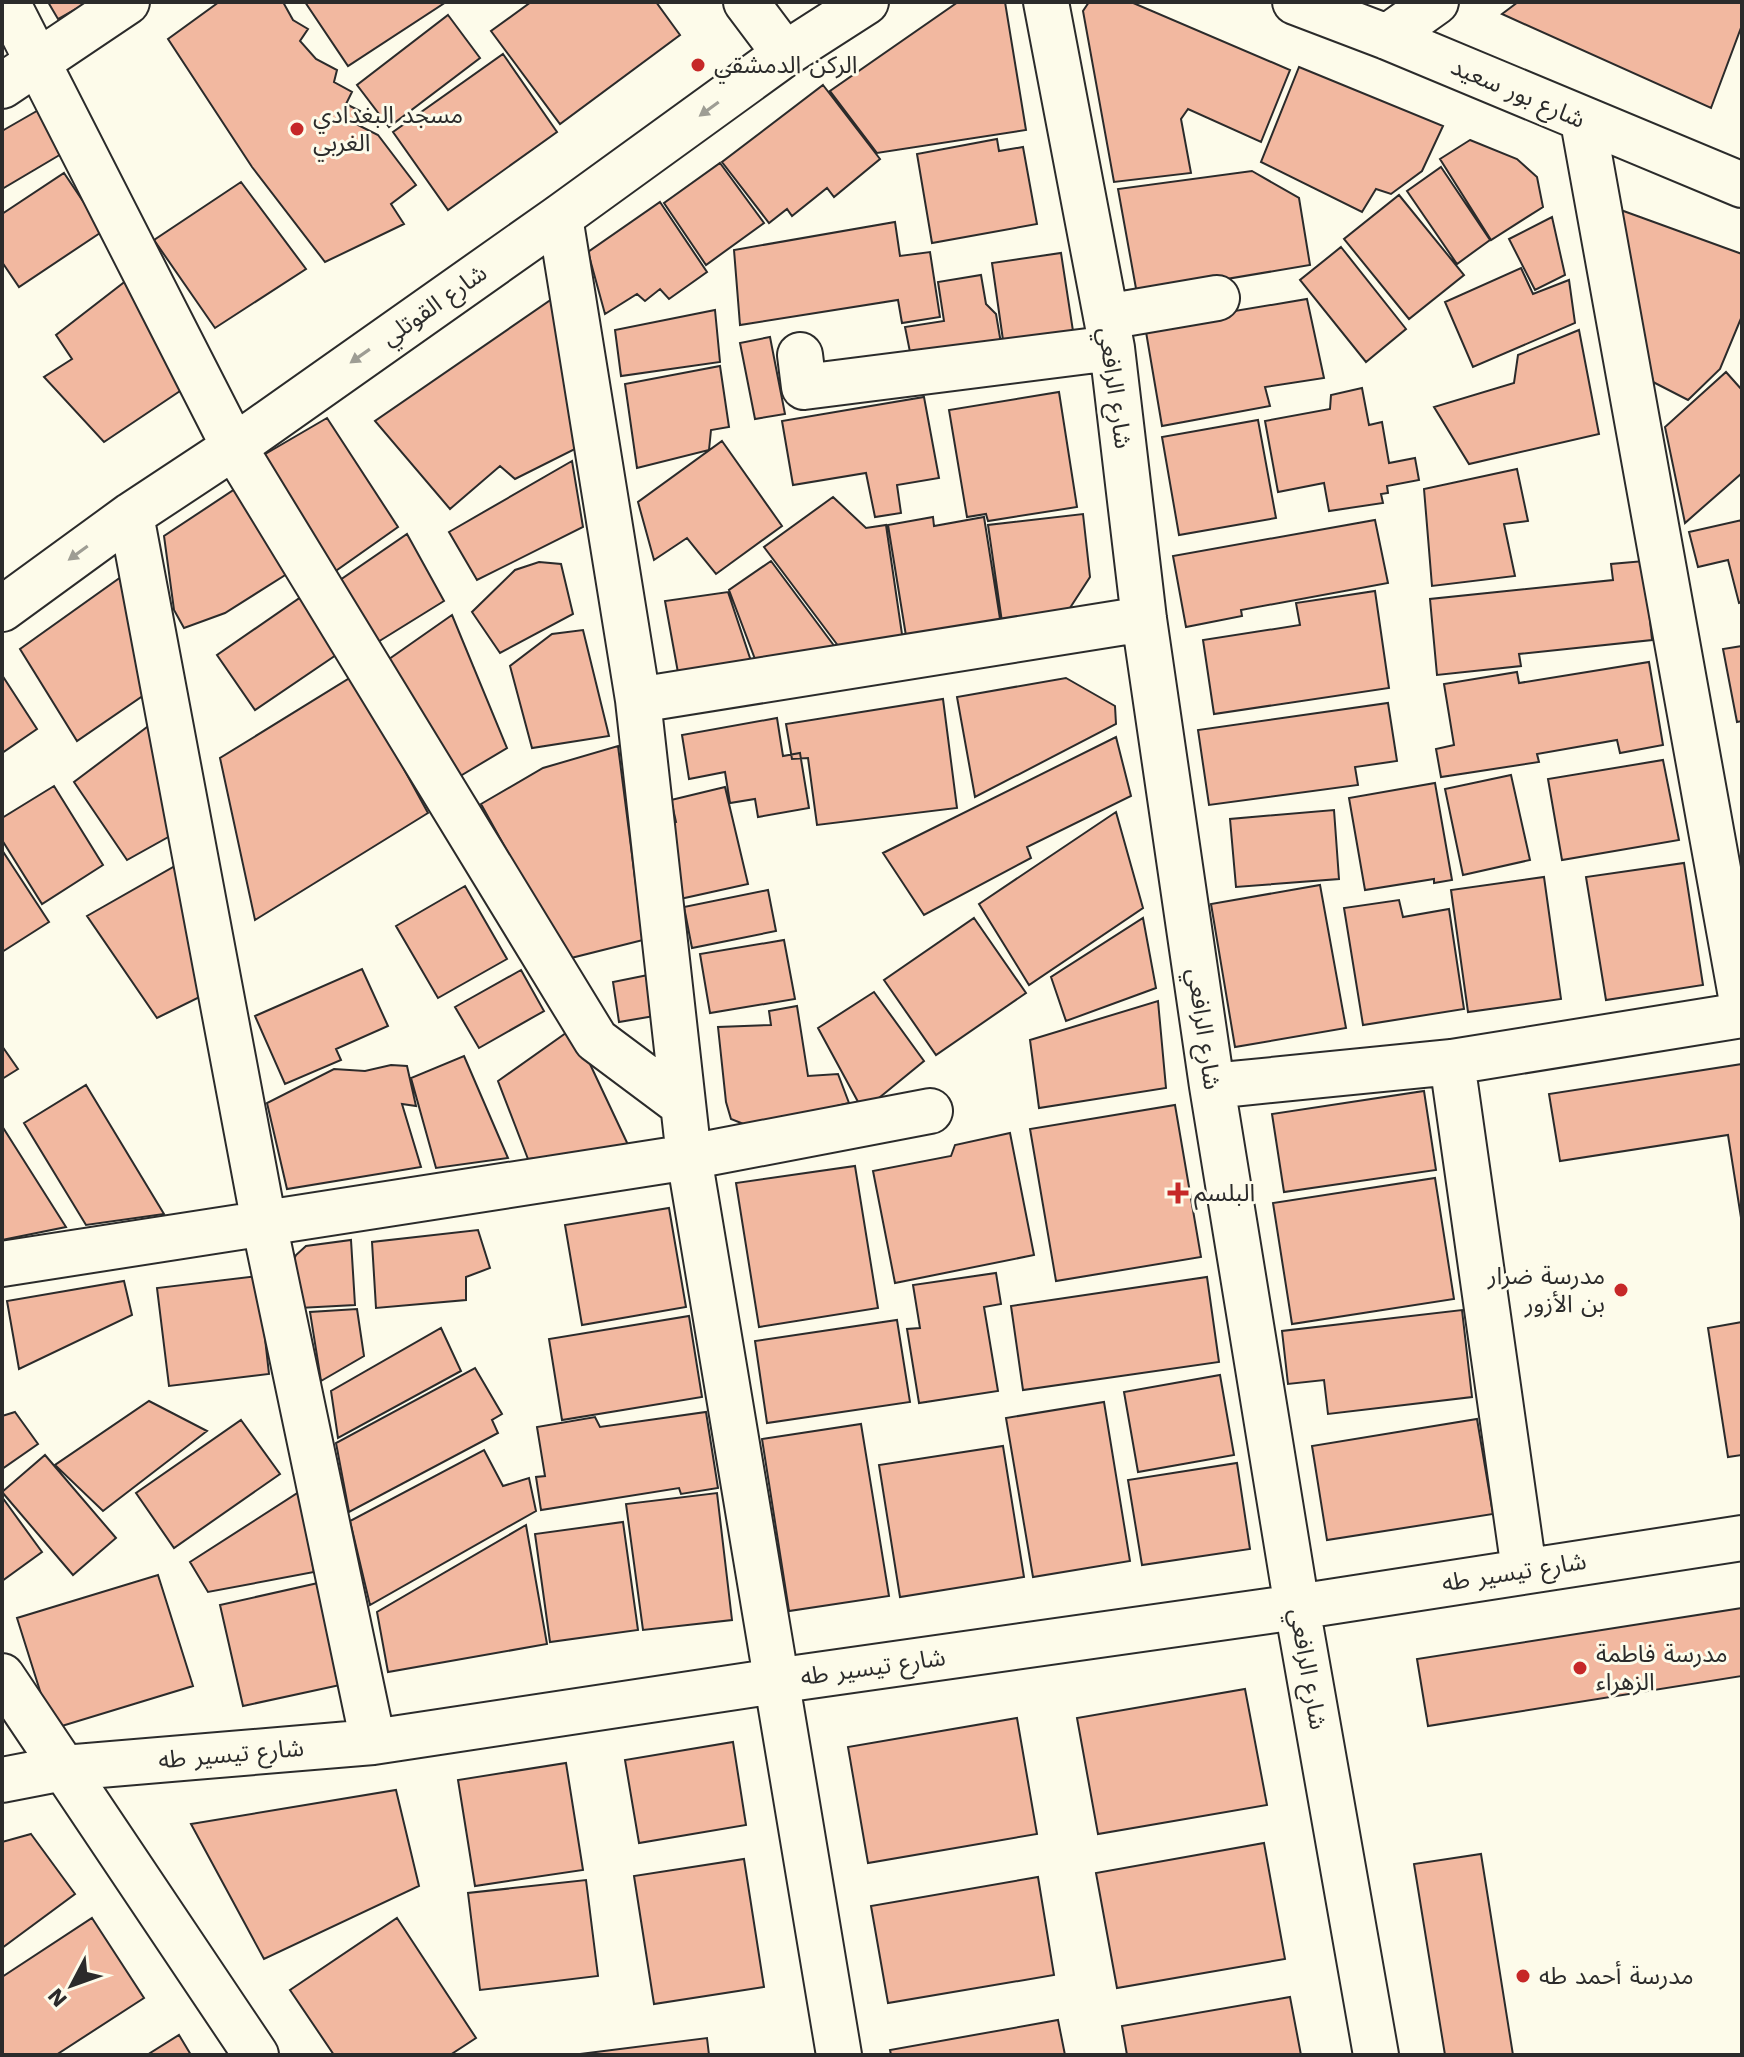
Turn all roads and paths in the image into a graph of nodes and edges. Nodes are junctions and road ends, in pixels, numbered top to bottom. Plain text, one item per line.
1 (7, 2) edge
2 (127, 2) edge
3 (746, 2) edge
4 (866, 2) edge
5 (1046, 2) edge
6 (1295, 2) edge
7 (1436, 2) edge
8 (1387, 37) junction
9 (785, 54) junction
10 (19, 74) edge
11 (1583, 121) junction
12 (1742, 185) edge
13 (560, 217) junction
14 (1217, 298) dead end
15 (1109, 332) junction
16 (800, 355) dead end
17 (234, 447) junction
18 (131, 515) junction
19 (2, 609) edge
20 (1144, 619) junction
21 (638, 700) junction
22 (1742, 1002) edge
23 (1742, 1015) edge
24 (1452, 1062) junction
25 (1212, 1086) junction
26 (683, 1105) junction
27 (930, 1111) dead end
28 (689, 1157) junction
29 (264, 1223) junction
30 (2, 1264) edge
31 (1742, 1538) edge
32 (1524, 1570) junction
33 (1297, 1607) junction
34 (2, 1676) edge
35 (775, 1681) junction
36 (373, 1742) junction
37 (64, 1768) junction
38 (2, 1780) edge
39 (256, 2055) edge
40 (839, 2055) edge
41 (1376, 2055) edge

1 - 10 street
2 - 10 street
3 - 9 street
4 - 9 street, شارع القوتلي
5 - 15 street, شارع الرافعي
6 - 8 street, شارع بور سعيد
7 - 8 street
8 - 11 street, شارع بور سعيد
9 -> 13 street, شارع القوتلي
10 - 17 street
11 - 12 street, شارع بور سعيد
11 - 22 street
13 -> 17 street, شارع القوتلي
13 - 21 street
14 - 15 street
15 - 16 street
15 - 20 street, شارع الرافعي
17 - 18 street, شارع القوتلي
17 - 26 street
18 -> 19 street, شارع القوتلي
18 - 29 street
20 - 21 street
20 - 25 street, شارع الرافعي
21 - 26 street
23 - 24 street
24 - 25 street
24 - 32 street
25 - 33 street, شارع الرافعي
26 - 28 street
27 - 28 street
28 - 29 street
28 - 35 street
29 - 30 street
29 - 36 street
31 - 32 street, شارع تيسير طه
32 - 33 street, شارع تيسير طه
33 - 35 street, شارع تيسير طه
33 - 41 street, شارع الرافعي
34 - 37 street
35 - 36 street, شارع تيسير طه
35 - 40 street
36 - 37 street, شارع تيسير طه
37 - 38 street, شارع تيسير طه
37 - 39 street

